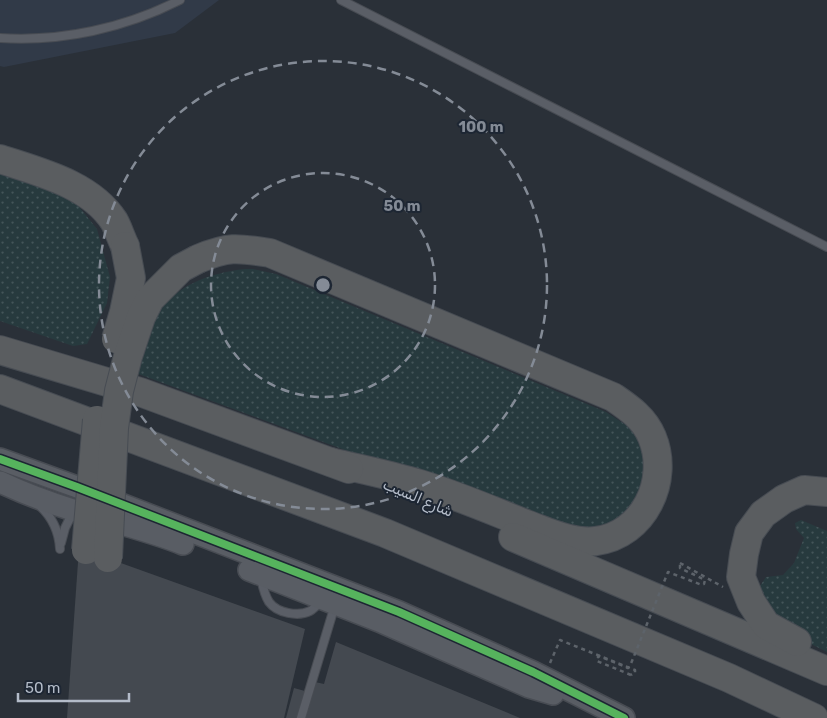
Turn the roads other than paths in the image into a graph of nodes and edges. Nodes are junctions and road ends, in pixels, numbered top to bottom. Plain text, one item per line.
1 (180, 0) edge
2 (341, 0) edge
3 (0, 38) edge
4 (0, 159) edge
5 (827, 247) edge
6 (0, 350) edge
7 (0, 389) edge
8 (0, 459) edge
9 (331, 462) junction
10 (0, 482) edge
11 (827, 492) edge
12 (27, 494) junction
13 (78, 500) junction
14 (330, 597) junction
15 (827, 658) edge
16 (827, 671) edge
17 (615, 714) edge
18 (301, 718) edge
19 (814, 718) edge

1 - 3 lane
2 - 5 lane
4 - 9 highway, bridge
6 - 9 highway, شارع السيب
7 - 19 highway
8 - 13 street
9 - 16 highway, شارع السيب
10 - 12 street
11 - 15 highway
12 - 13 street
12 - 13 lane
13 - 14 street
13 - 14 street
14 - 17 street
14 - 17 street
14 - 18 lane

